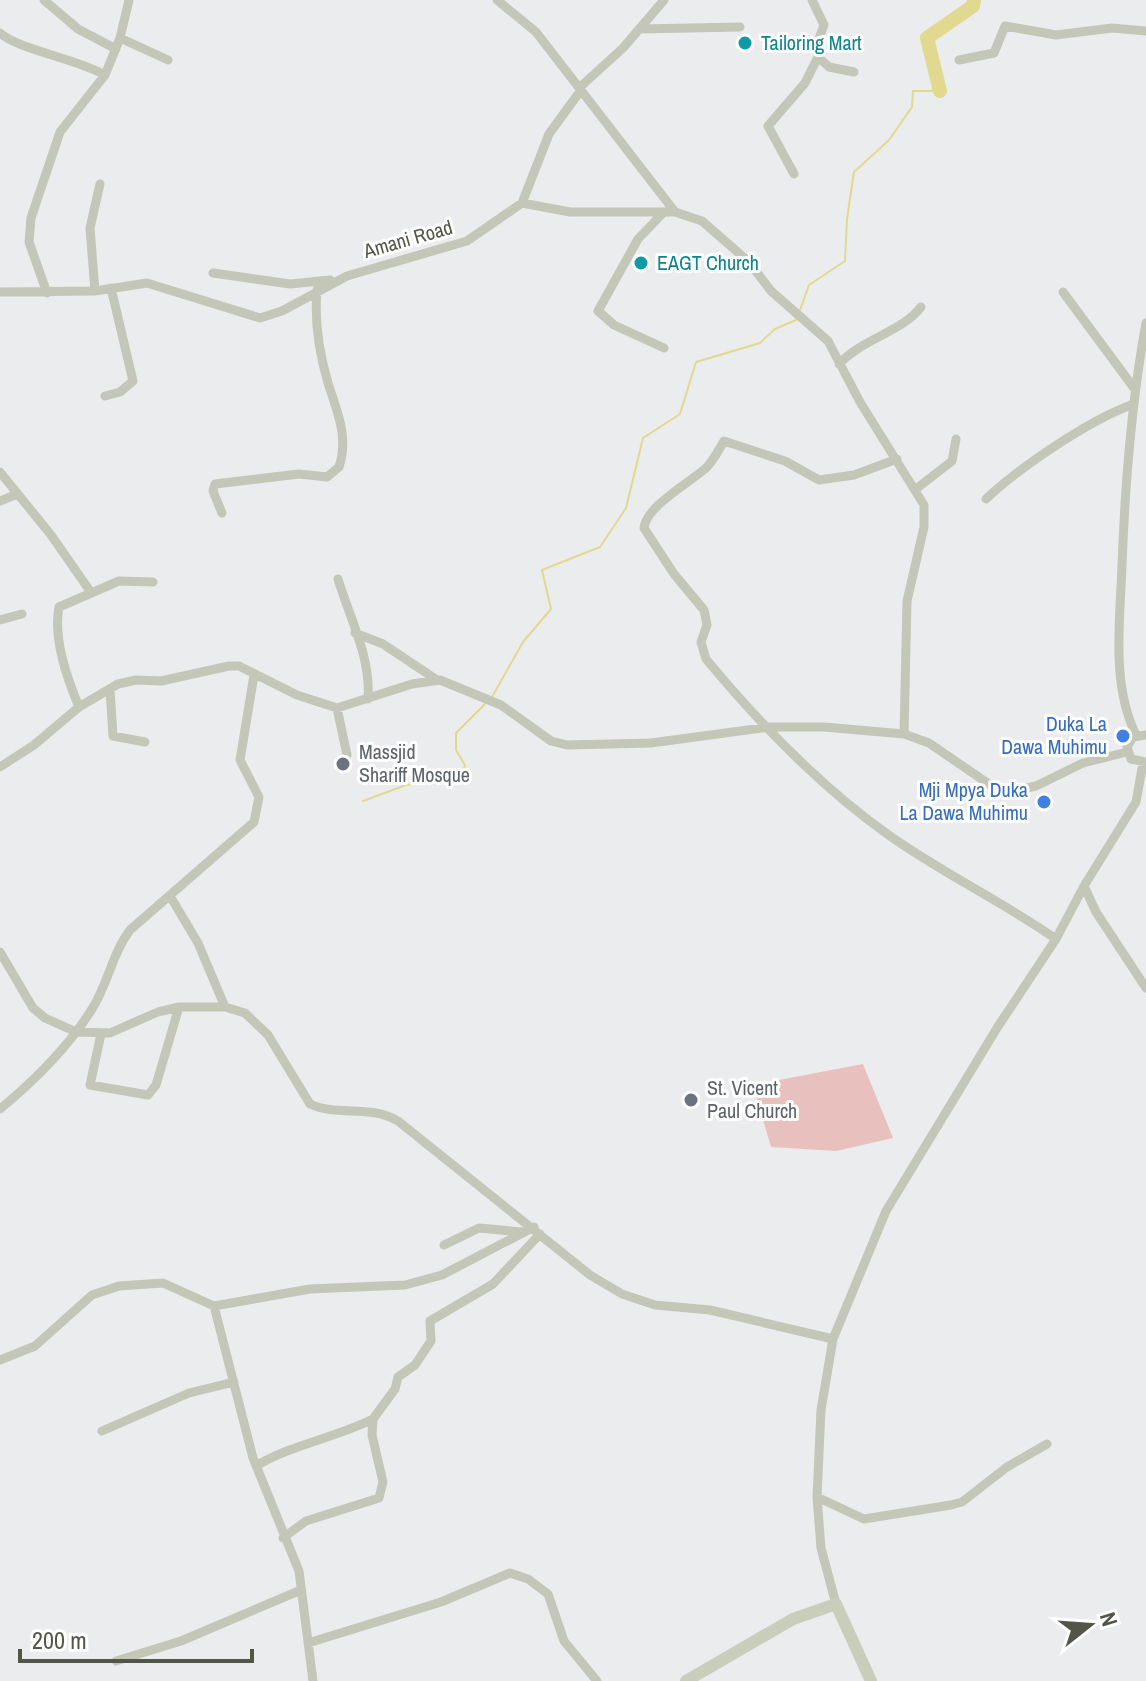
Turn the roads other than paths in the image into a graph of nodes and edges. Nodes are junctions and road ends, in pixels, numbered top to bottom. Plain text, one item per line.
1 (44, 0) edge
2 (129, 0) edge
3 (497, 0) edge
4 (664, 0) edge
5 (812, 0) edge
6 (740, 27) dead end
7 (640, 29) junction
8 (1146, 31) edge
9 (0, 33) edge
10 (120, 38) junction
11 (116, 49) junction
12 (818, 57) junction
13 (168, 60) dead end
14 (959, 60) dead end
15 (854, 72) dead end
16 (105, 75) junction
17 (580, 89) junction
18 (794, 174) dead end
19 (100, 184) dead end
20 (522, 203) junction
21 (664, 212) junction
22 (675, 212) junction
23 (213, 273) dead end
24 (341, 279) junction
25 (111, 288) junction
26 (317, 290) junction
27 (95, 291) junction
28 (0, 292) edge
29 (1063, 292) dead end
30 (47, 293) junction
31 (921, 307) dead end
32 (1146, 323) edge
33 (664, 348) dead end
34 (839, 364) junction
35 (1134, 388) junction
36 (105, 396) dead end
37 (1131, 405) junction
38 (956, 439) dead end
39 (897, 459) junction
40 (0, 472) edge
41 (916, 489) junction
42 (17, 494) junction
43 (986, 499) dead end
44 (0, 501) edge
45 (222, 513) dead end
46 (338, 579) dead end
47 (153, 582) dead end
48 (90, 591) junction
49 (22, 614) dead end
50 (0, 620) edge
51 (355, 633) junction
52 (254, 675) junction
53 (437, 680) junction
54 (110, 689) junction
55 (368, 699) junction
56 (79, 707) junction
57 (337, 708) junction
58 (770, 727) junction
59 (904, 734) junction
60 (1141, 735) edge
61 (145, 742) dead end
62 (1127, 752) junction
63 (347, 755) dead end
64 (1144, 763) edge
65 (0, 767) edge
66 (1084, 886) junction
67 (170, 896) junction
68 (1056, 939) junction
69 (0, 952) edge
70 (1146, 988) edge
71 (179, 1007) junction
72 (225, 1007) junction
73 (76, 1032) junction
74 (101, 1034) junction
75 (0, 1109) edge
76 (537, 1230) junction
77 (522, 1232) junction
78 (444, 1245) dead end
79 (214, 1306) junction
80 (833, 1339) junction
81 (0, 1360) edge
82 (234, 1382) junction
83 (373, 1419) junction
84 (102, 1431) dead end
85 (1047, 1444) dead end
86 (256, 1466) junction
87 (817, 1497) junction
88 (283, 1538) junction
89 (301, 1590) junction
90 (836, 1604) junction
91 (308, 1643) junction
92 (116, 1661) dead end
93 (313, 1681) edge
94 (597, 1681) edge
95 (686, 1681) edge
96 (871, 1681) edge

1 - 11 street
2 - 10 street
3 - 17 street
4 - 7 street
5 - 12 street
6 - 7 street
7 - 17 street
8 - 14 street
9 - 16 street
10 - 11 street
10 - 13 street
11 - 16 street
12 - 15 street
12 - 18 street
16 - 30 street
17 - 20 street
17 - 22 street
19 - 27 street
20 - 21 street
20 - 24 street, Amani Road
21 - 22 street
21 - 33 street
22 - 34 street
23 - 24 street
24 - 26 street, Amani Road
25 - 26 street, Amani Road
25 - 27 street, Amani Road
25 - 36 street
26 - 45 street
27 - 30 street, Amani Road
28 - 30 street, Amani Road
29 - 35 street
31 - 34 street
32 - 35 street
34 - 39 street
35 - 37 street
37 - 43 street
37 - 60 street
38 - 41 street
39 - 41 street
39 - 58 street
40 - 42 street
41 - 59 street
42 - 44 street
42 - 48 street
46 - 51 street
47 - 48 street
48 - 56 street
49 - 50 street
51 - 53 street
51 - 55 street
52 - 54 street
52 - 57 street
52 - 67 street
53 - 55 street
53 - 58 street
54 - 56 street
54 - 61 street
55 - 57 street
56 - 65 street
57 - 63 street
58 - 59 street
58 - 68 street
59 - 62 street
60 - 62 street
62 - 64 street
64 - 66 street
66 - 68 street
66 - 70 street
67 - 72 street
67 - 73 street
68 - 80 street
69 - 73 street
71 - 72 street
71 - 74 street
71 - 74 street
72 - 76 street
73 - 74 street
73 - 75 street
76 - 77 street
76 - 80 street
76 - 83 street
77 - 78 street
77 - 79 street
79 - 81 street
79 - 82 street
80 - 87 street
82 - 84 street
82 - 86 street
83 - 86 street
83 - 88 street
85 - 87 street
86 - 88 street
87 - 90 street
88 - 89 street
89 - 91 street
89 - 92 street
90 - 95 street
90 - 96 street
91 - 93 street
91 - 94 street

